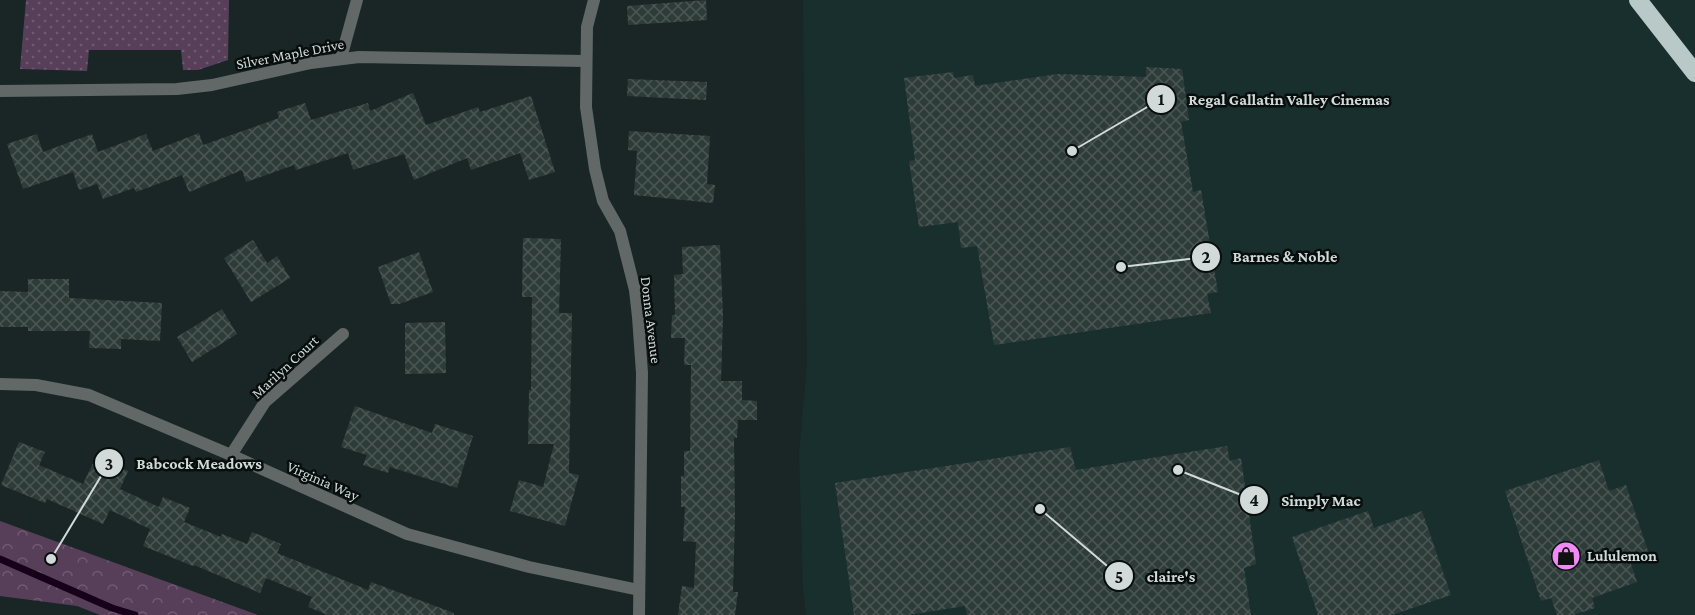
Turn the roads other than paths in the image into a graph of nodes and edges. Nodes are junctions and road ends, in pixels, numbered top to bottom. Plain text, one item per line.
1 (357, 0) edge
2 (594, 0) edge
3 (1638, 0) edge
4 (341, 58) junction
5 (585, 61) junction
6 (1695, 73) edge
7 (0, 91) edge
8 (343, 334) dead end
9 (0, 384) edge
10 (231, 455) junction
11 (639, 590) junction
12 (639, 615) edge

1 - 4 street
2 - 5 street, Donna Avenue
3 - 6 highway
4 - 5 street, Silver Maple Drive
4 - 7 street, Silver Maple Drive
5 - 11 street, Donna Avenue
8 - 10 street, Marilyn Court
9 - 10 street, Virginia Way
10 - 11 street, Virginia Way
11 - 12 street, Donna Avenue

